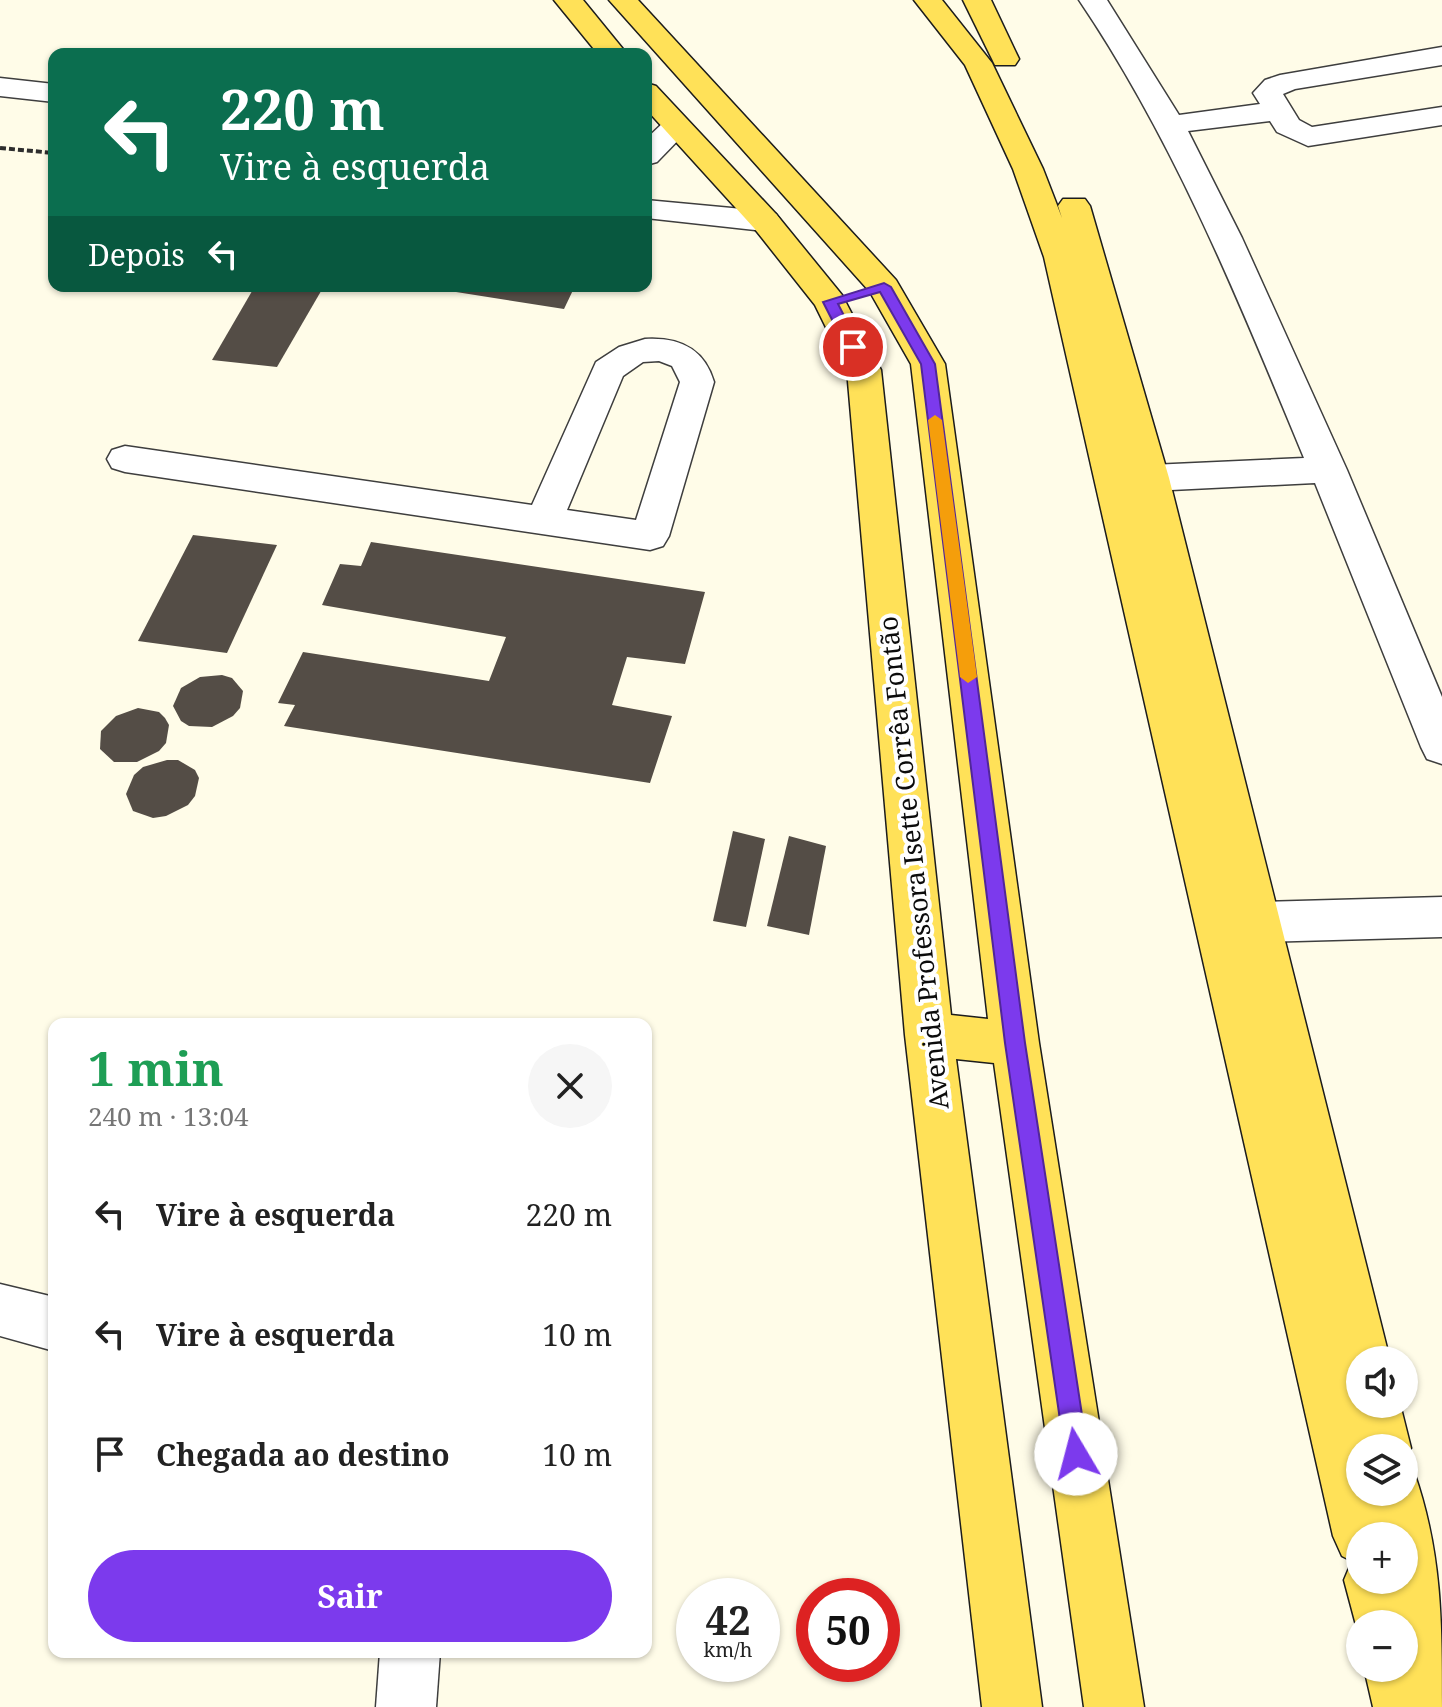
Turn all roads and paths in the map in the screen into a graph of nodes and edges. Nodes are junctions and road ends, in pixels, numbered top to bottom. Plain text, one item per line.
1 (568, 0) edge
2 (623, 0) edge
3 (912, 0) edge
4 (928, 0) edge
5 (957, 0) edge
6 (977, 0) edge
7 (1093, 0) edge
8 (608, 48) edge
9 (1442, 56) edge
10 (991, 61) junction
11 (0, 87) edge
12 (48, 92) edge
13 (1276, 111) junction
14 (652, 112) edge
15 (1442, 116) edge
16 (1169, 125) junction
17 (661, 142) edge
18 (0, 148) edge
19 (48, 152) edge
20 (652, 184) edge
21 (733, 186) junction
22 (652, 210) edge
23 (765, 221) junction
24 (884, 287) junction
25 (830, 302) junction
26 (125, 459) dead end
27 (1329, 470) junction
28 (1151, 478) junction
29 (544, 521) junction
30 (1442, 747) edge
31 (1442, 917) edge
32 (1261, 922) junction
33 (929, 1035) junction
34 (1015, 1043) junction
35 (0, 1310) edge
36 (48, 1322) edge
37 (1360, 1346) edge
38 (1359, 1522) edge
39 (1418, 1594) edge
40 (410, 1658) edge
41 (1397, 1682) edge
42 (1442, 1699) edge
43 (406, 1707) edge
44 (1012, 1707) edge
45 (1114, 1707) edge
46 (1403, 1707) edge

1 - 8 main road
2 - 24 main road
3 - 10 main road
4 - 10 main road
5 - 10 main road
6 - 10 main road
7 - 16 street
9 - 13 street
10 - 28 main road
10 - 38 main road
11 - 12 street
13 - 15 street
13 - 16 street
14 - 17 main road, Avenida Professora Isette Corrêa Fontão
16 - 27 street
17 - 21 main road, Avenida Professora Isette Corrêa Fontão
18 - 19 path
20 - 21 street
21 - 23 main road, Avenida Professora Isette Corrêa Fontão
22 - 23 street
23 - 25 main road, Avenida Professora Isette Corrêa Fontão
24 - 25 main road
24 - 34 main road
25 - 33 main road, Avenida Professora Isette Corrêa Fontão
26 - 29 street
27 - 28 street
27 - 30 street
28 - 32 main road
29 - 29 street
31 - 32 street
32 - 37 main road
33 - 34 main road
33 - 44 main road, Avenida Professora Isette Corrêa Fontão
34 - 45 main road
35 - 36 street
39 - 42 main road
40 - 43 street
41 - 46 main road

